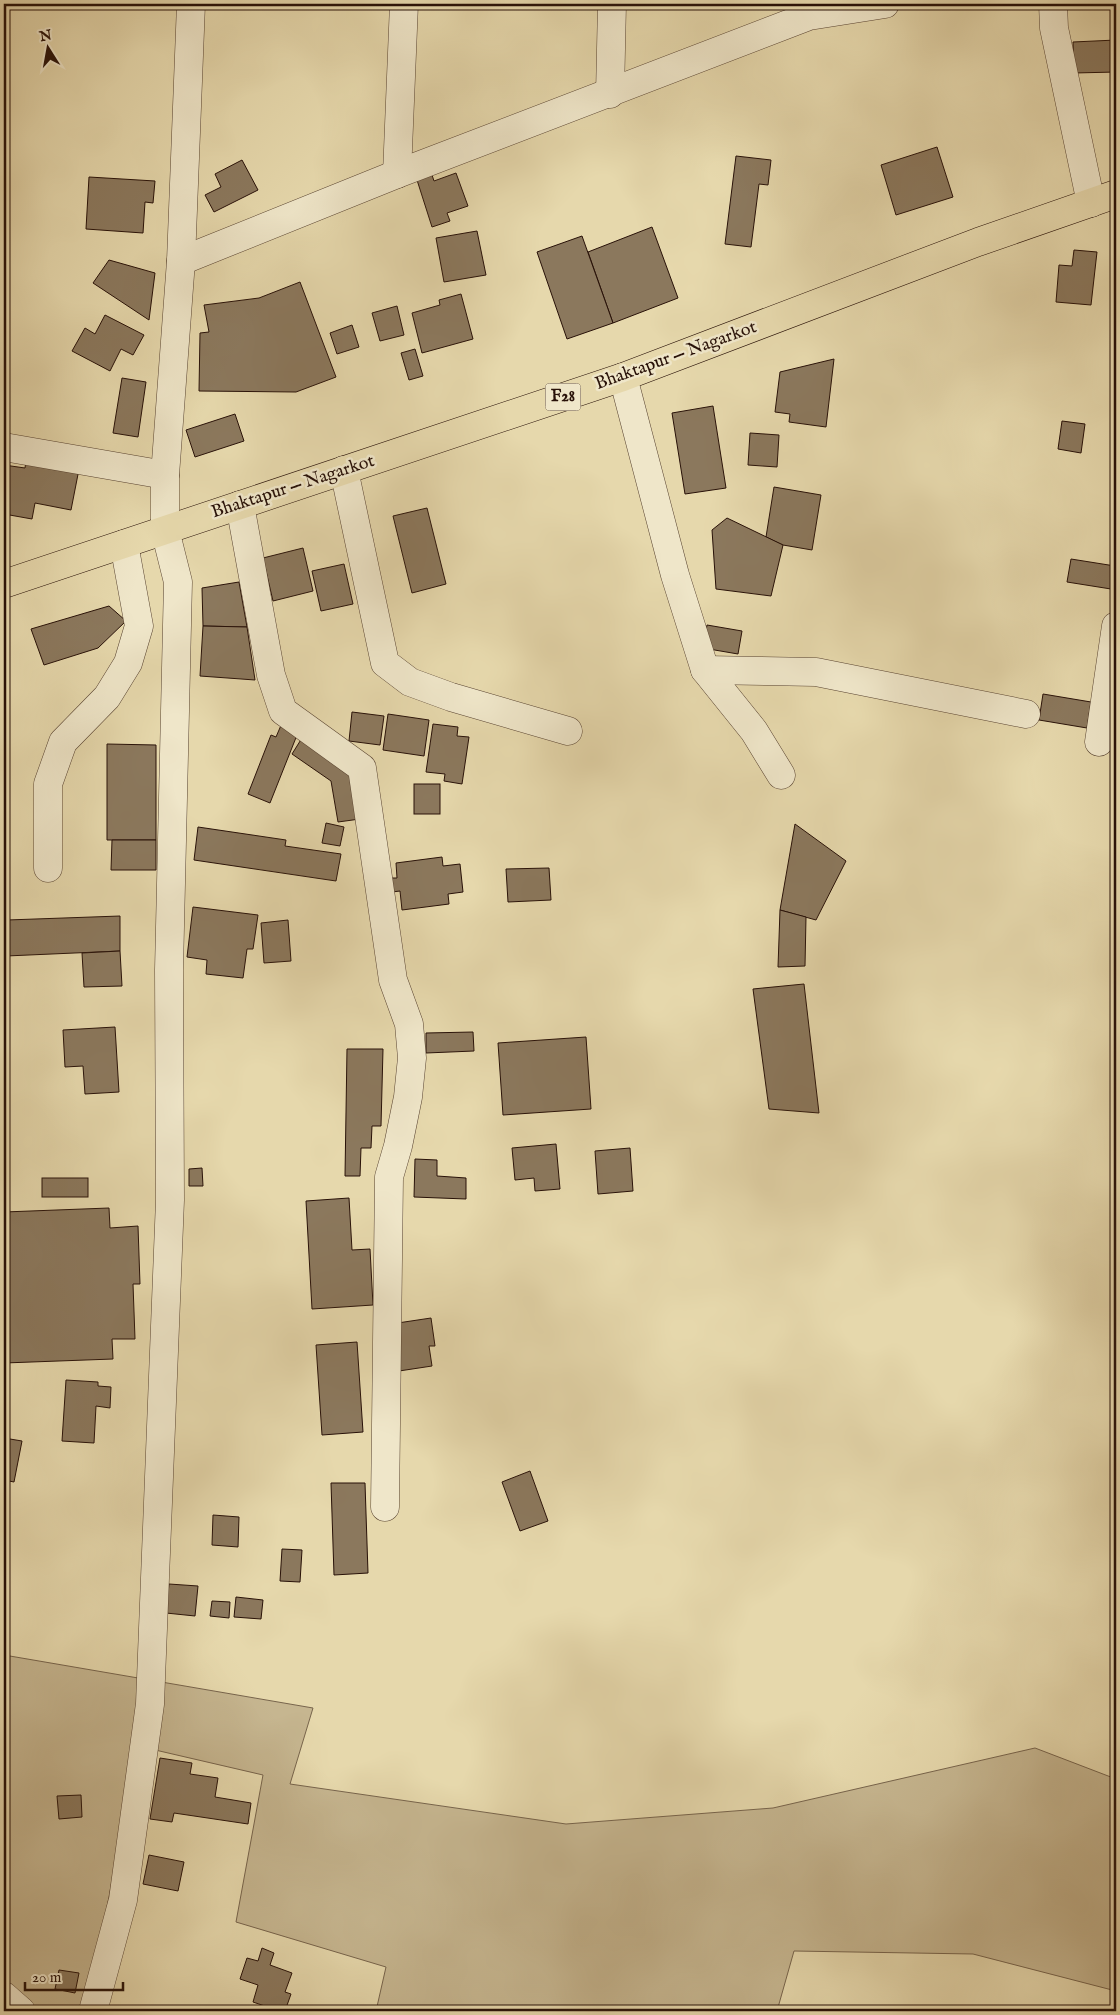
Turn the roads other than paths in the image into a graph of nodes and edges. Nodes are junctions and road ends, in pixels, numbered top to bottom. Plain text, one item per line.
1 (191, 4) edge
2 (404, 4) edge
3 (612, 4) edge
4 (885, 4) edge
5 (1053, 4) edge
6 (810, 10) edge
7 (610, 94) junction
8 (397, 174) junction
9 (1116, 194) edge
10 (1090, 203) junction
11 (181, 261) junction
12 (623, 377) junction
13 (4, 447) edge
14 (344, 470) junction
15 (165, 475) junction
16 (240, 505) junction
17 (165, 530) junction
18 (124, 544) junction
19 (4, 584) edge
20 (1116, 626) edge
21 (704, 670) junction
22 (1026, 714) dead end
23 (568, 731) dead end
24 (1099, 742) dead end
25 (781, 775) dead end
26 (48, 868) dead end
27 (385, 1507) dead end
28 (4, 1996) edge
29 (21, 2011) edge
30 (93, 2011) edge

1 - 11 street
2 - 8 street
3 - 7 street
4 - 6 street
5 - 10 street
6 - 7 street
7 - 8 street
8 - 11 street
9 - 10 main road, Bhaktapur — Nagarkot / F28
10 - 12 main road, Bhaktapur — Nagarkot / F28
11 - 15 street
12 - 14 main road, Bhaktapur — Nagarkot / F28
12 - 21 street
13 - 15 street
14 - 16 main road, Bhaktapur — Nagarkot / F28
14 - 23 street
15 - 17 street
16 - 17 main road, Bhaktapur — Nagarkot / F28
16 - 27 street
17 - 18 main road, Bhaktapur — Nagarkot / F28
17 - 30 street
18 - 19 main road, Bhaktapur — Nagarkot / F28
18 - 26 street
20 - 24 street
21 - 22 street
21 - 25 street
28 - 29 street

